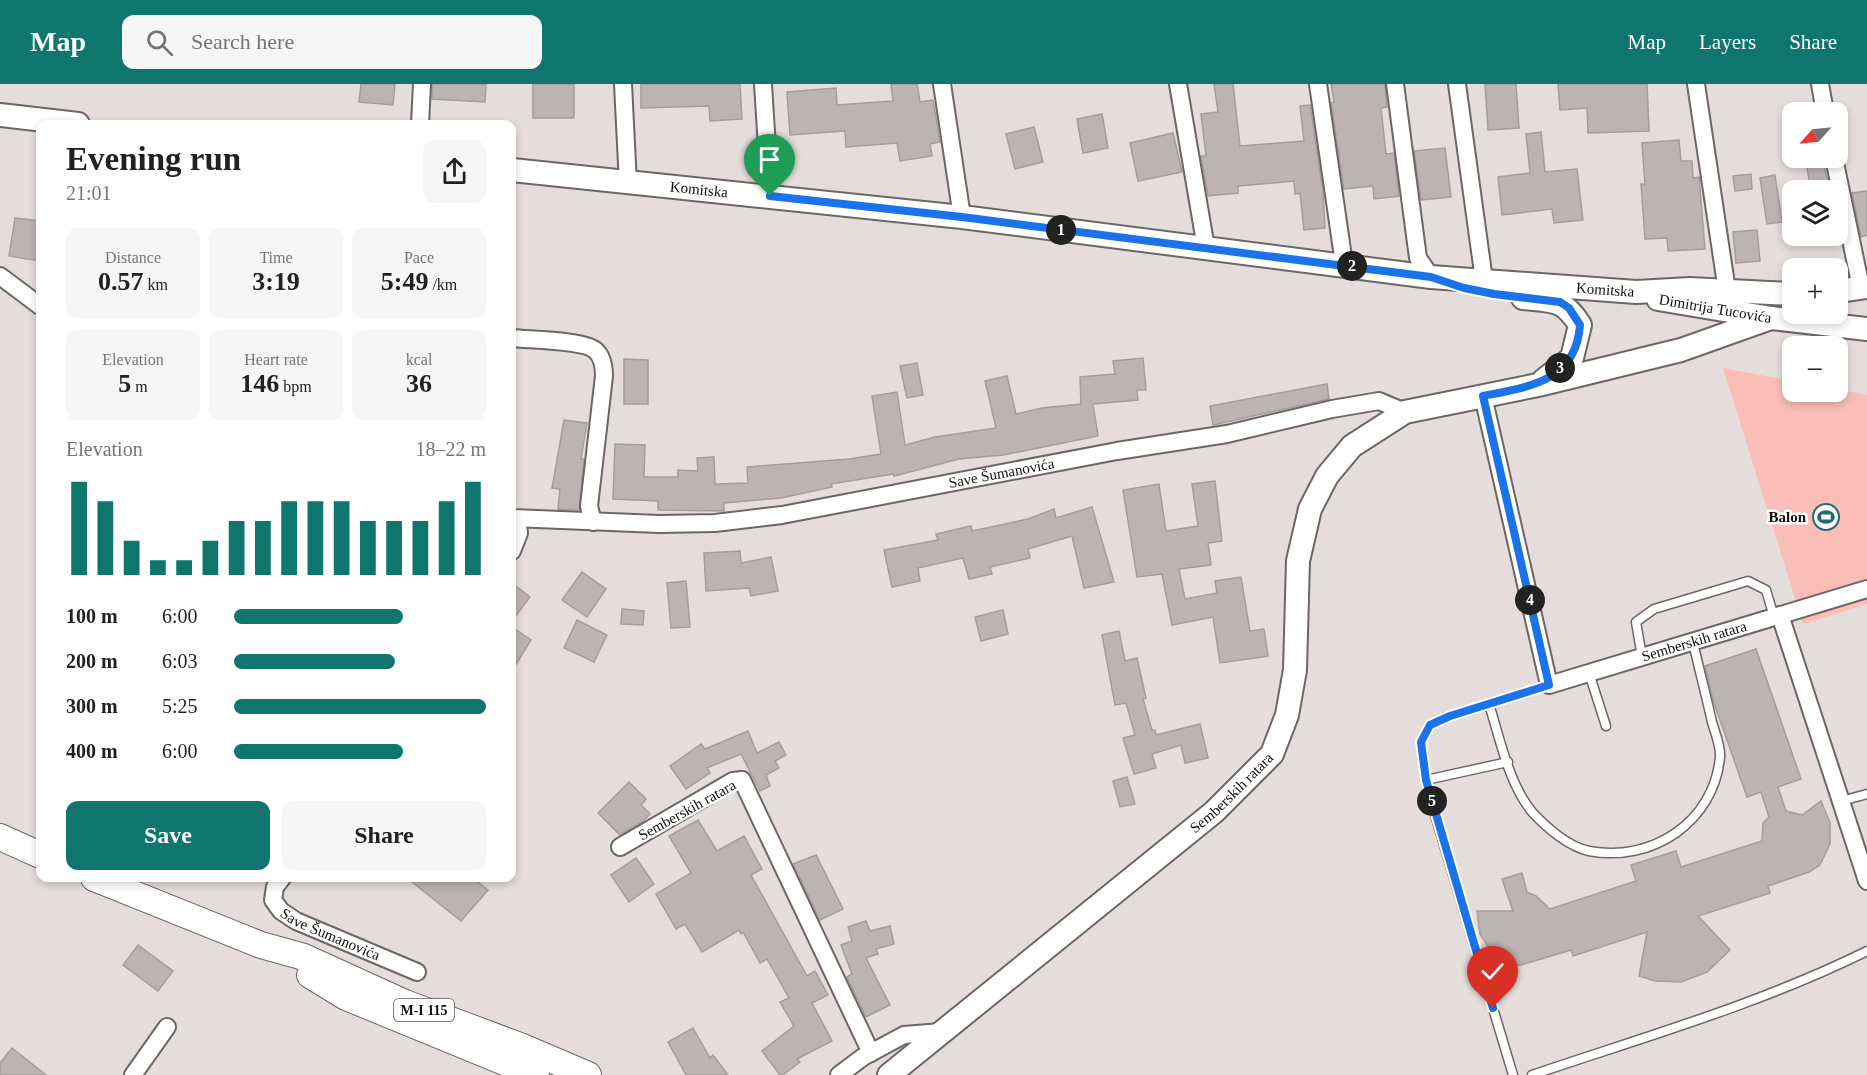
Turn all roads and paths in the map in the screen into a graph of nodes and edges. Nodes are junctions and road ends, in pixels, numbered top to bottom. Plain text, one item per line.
1 (422, 84) edge
2 (623, 84) edge
3 (763, 84) edge
4 (942, 84) edge
5 (1178, 84) edge
6 (1318, 84) edge
7 (1395, 84) edge
8 (1457, 84) edge
9 (1696, 84) edge
10 (1820, 84) edge
11 (1823, 102) edge
12 (0, 115) edge
13 (43, 120) edge
14 (420, 120) edge
15 (1836, 168) edge
16 (516, 170) edge
17 (628, 184) junction
18 (770, 196) junction
19 (962, 217) junction
20 (1206, 248) junction
21 (1344, 264) junction
22 (0, 276) edge
23 (1431, 277) junction
24 (1484, 280) junction
25 (1864, 287) edge
26 (1848, 289) edge
27 (1636, 292) joint
28 (1782, 294) edge
29 (1727, 301) junction
30 (36, 303) edge
31 (1771, 318) junction
32 (1867, 329) edge
33 (516, 338) edge
34 (1681, 350) junction
35 (1538, 385) junction
36 (1483, 396) junction
37 (1405, 412) junction
38 (516, 519) edge
39 (593, 522) junction
40 (516, 525) edge
41 (516, 541) edge
42 (1867, 589) edge
43 (1777, 616) junction
44 (1693, 642) junction
45 (1642, 657) junction
46 (1589, 673) junction
47 (1549, 685) junction
48 (1489, 704) junction
49 (1606, 726) dead end
50 (1508, 762) junction
51 (1426, 780) junction
52 (1867, 794) edge
53 (1841, 801) junction
54 (0, 837) edge
55 (620, 847) dead end
56 (36, 853) edge
57 (1867, 881) edge
58 (104, 882) edge
59 (279, 882) edge
60 (261, 945) junction
61 (1867, 951) edge
62 (417, 972) dead end
63 (167, 1027) dead end
64 (941, 1032) junction
65 (871, 1053) junction
66 (133, 1075) edge
67 (536, 1075) edge
68 (588, 1075) edge
69 (839, 1075) edge
70 (889, 1075) edge
71 (908, 1075) edge
72 (1513, 1075) edge
73 (1532, 1075) edge

1 - 14 street
2 - 17 street
3 - 18 street
4 - 19 street
5 - 20 street
6 - 21 street
7 - 23 street
8 - 24 street
9 - 29 street
10 - 11 street
12 - 13 main road
15 - 25 street
16 - 17 main road, Komitska
17 - 18 main road, Komitska
18 - 19 main road, Komitska
19 - 20 main road, Komitska
20 - 21 main road, Komitska
21 - 23 main road, Komitska
22 - 30 street
23 - 24 main road, Komitska
23 - 35 main road
24 - 27 main road, Komitska
25 - 26 main road
27 - 29 main road, Dimitrija Tucovića
28 - 29 main road
29 - 31 main road, Dimitrija Tucovića
29 - 34 main road
31 - 32 main road, Dimitrija Tucovića
31 - 34 main road, Semberskih ratara
33 - 39 street
34 - 35 main road, Semberskih ratara
35 - 36 main road, Semberskih ratara
36 - 37 main road, Semberskih ratara
36 - 47 street
37 - 39 street, Save Šumanovića
37 - 64 main road, Semberskih ratara
38 - 39 street, Save Šumanovića
40 - 41 street, Save Šumanovića
42 - 43 street, Semberskih ratara
43 - 44 street, Semberskih ratara
43 - 45 lane
43 - 53 street
44 - 45 street, Semberskih ratara
44 - 50 lane
45 - 46 street, Semberskih ratara
46 - 47 street, Semberskih ratara
46 - 49 lane
47 - 48 lane
48 - 50 lane
48 - 51 lane
50 - 51 lane
51 - 72 lane
52 - 53 lane
53 - 57 street
54 - 56 main road
55 - 65 street, Semberskih ratara
58 - 60 main road, M-I 115
59 - 62 street, Save Šumanovića
60 - 67 main road, M-I 115
60 - 68 main road, M-I 115
61 - 73 lane
63 - 66 street
64 - 65 street
64 - 70 main road
64 - 71 main road
65 - 69 street

